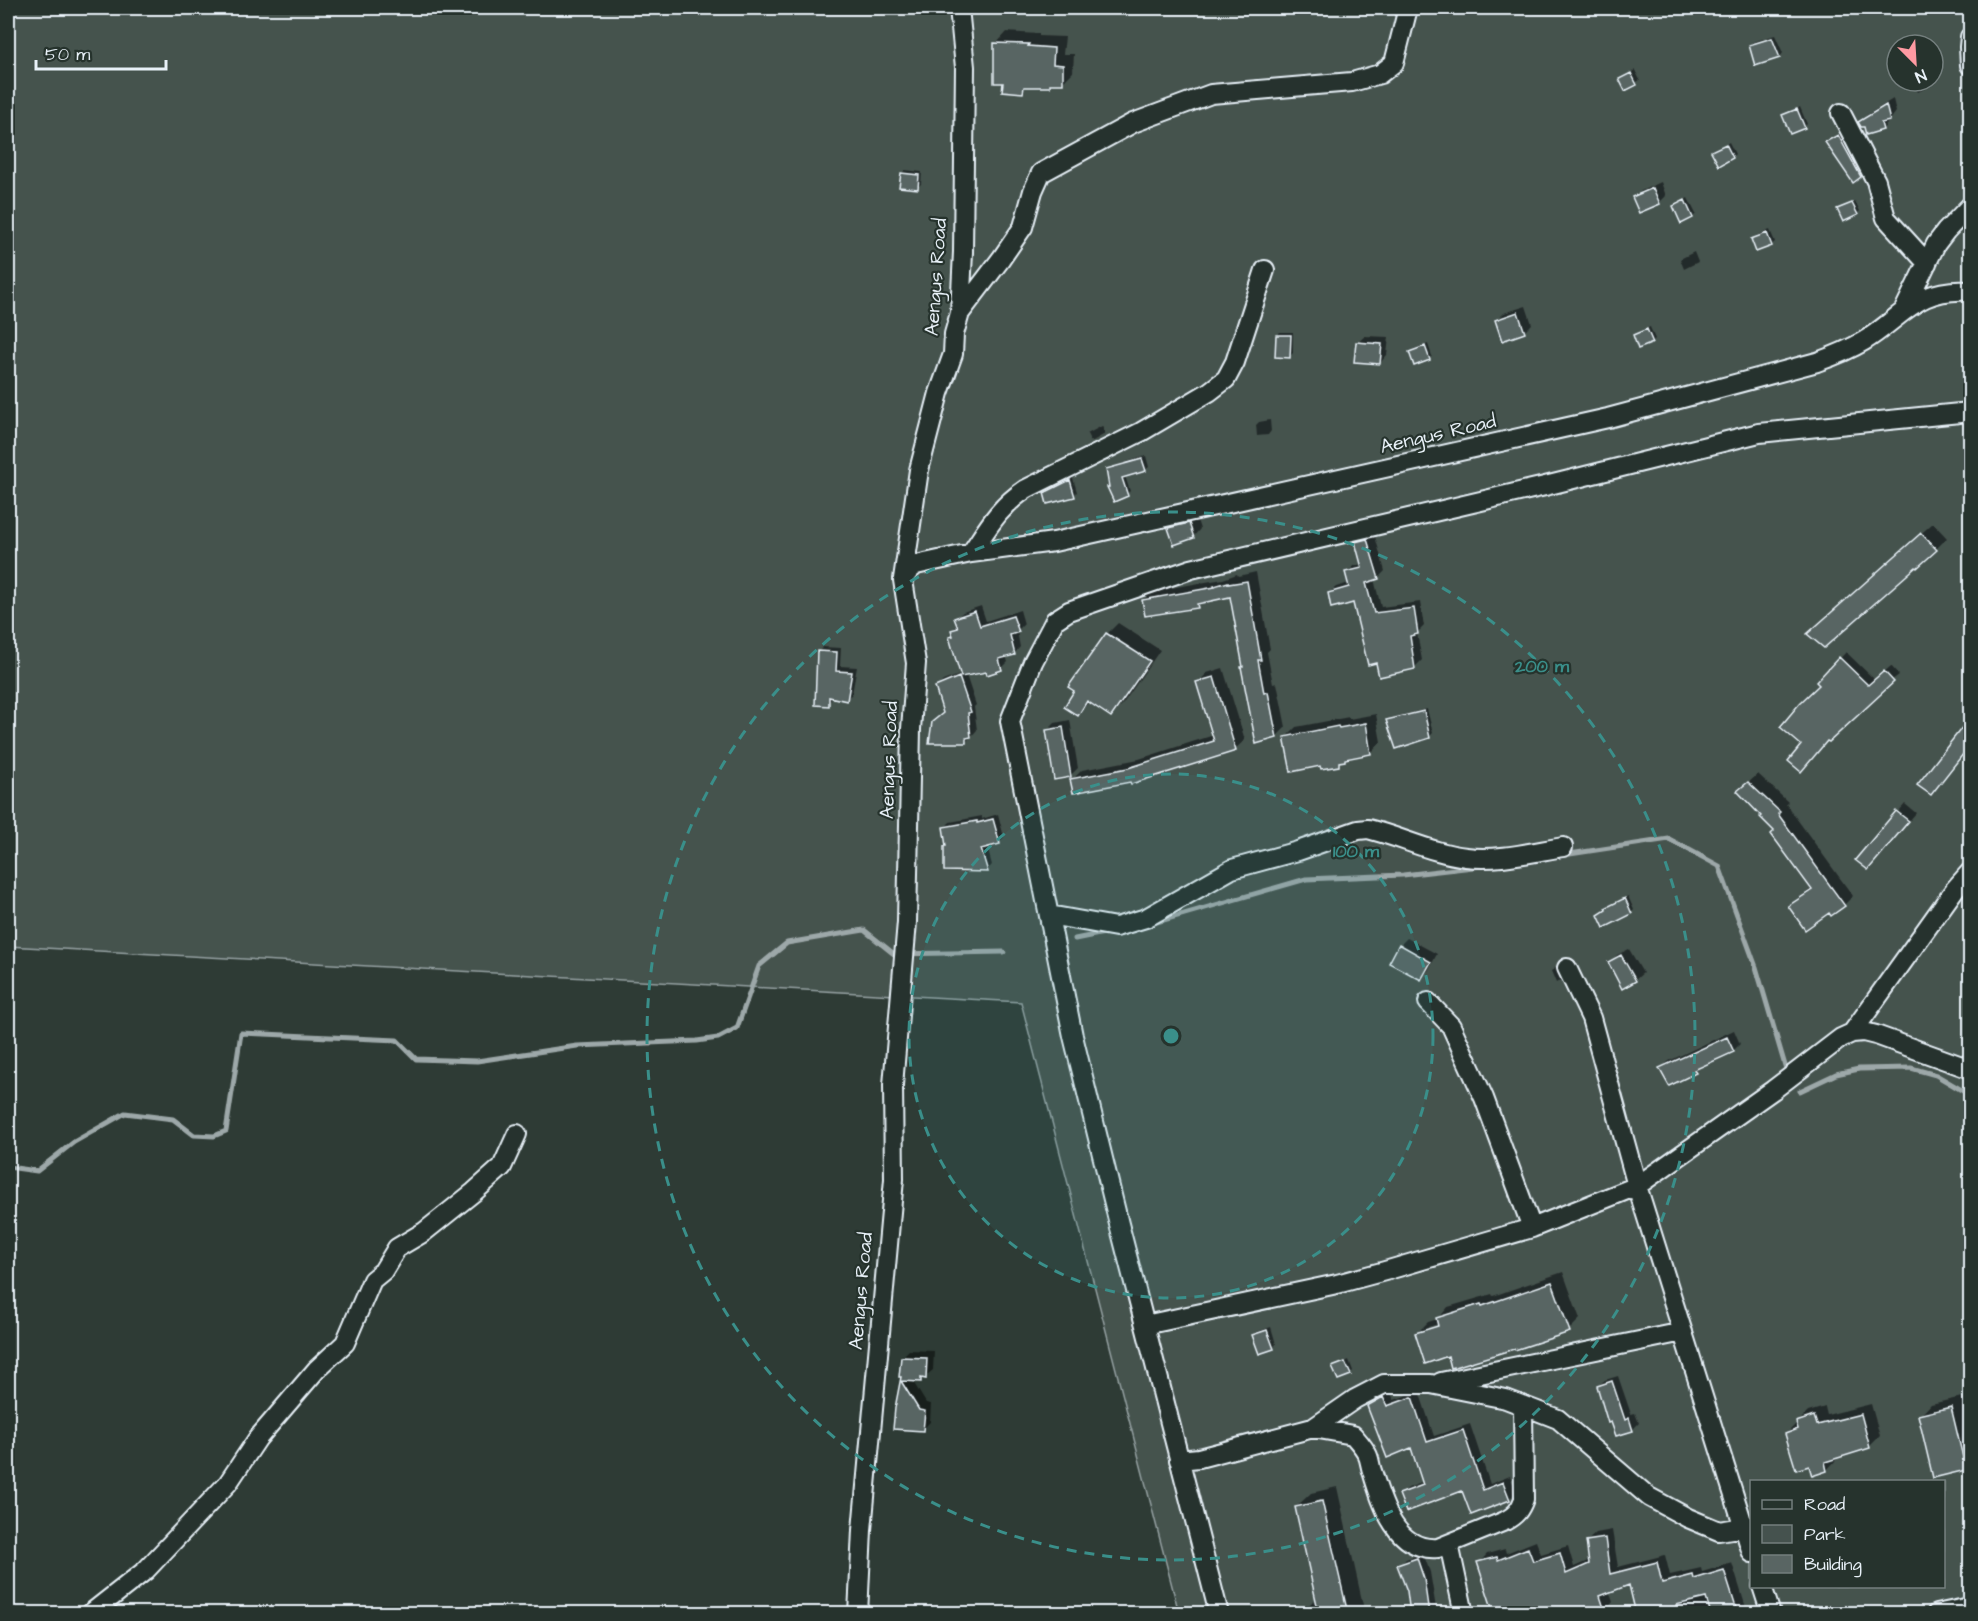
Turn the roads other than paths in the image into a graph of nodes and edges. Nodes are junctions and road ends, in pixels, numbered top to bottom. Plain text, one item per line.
1 (959, 8) edge
2 (1408, 8) edge
3 (1971, 37) edge
4 (1971, 65) edge
5 (1841, 113) dead end
6 (1971, 206) edge
7 (1927, 263) junction
8 (1265, 270) dead end
9 (1971, 291) edge
10 (1904, 310) junction
11 (960, 313) junction
12 (1971, 412) edge
13 (971, 553) junction
14 (903, 580) junction
15 (1563, 847) dead end
16 (1971, 872) edge
17 (1049, 915) junction
18 (1567, 968) dead end
19 (1428, 1002) dead end
20 (1852, 1033) junction
21 (1971, 1069) edge
22 (517, 1134) dead end
23 (1637, 1186) junction
24 (1532, 1228) junction
25 (1145, 1325) junction
26 (1683, 1332) junction
27 (1431, 1384) junction
28 (1523, 1406) junction
29 (1313, 1428) junction
30 (1179, 1460) junction
31 (1744, 1527) junction
32 (1449, 1544) junction
33 (1750, 1546) edge
34 (1762, 1588) edge
35 (1971, 1607) edge
36 (90, 1614) edge
37 (858, 1614) edge
38 (1219, 1614) edge
39 (1464, 1614) edge
40 (1771, 1614) edge
41 (1936, 1614) edge

1 - 11 street, Aengus Road
2 - 11 street
3 - 4 street
5 - 7 street
6 - 7 street
7 - 10 street
8 - 13 street
9 - 10 street, Aengus Road
10 - 13 street, Aengus Road
11 - 14 street, Aengus Road
12 - 17 street
13 - 14 street, Aengus Road
14 - 37 street, Aengus Road
15 - 17 street
16 - 20 street
17 - 25 street
18 - 23 street
19 - 24 street
20 - 21 street
20 - 23 street
22 - 36 street
23 - 24 street
23 - 26 street
24 - 25 street
25 - 30 street
26 - 27 street
26 - 31 street
27 - 28 street
27 - 29 street
28 - 31 street
28 - 32 street
29 - 30 street
29 - 32 street
30 - 38 street
31 - 33 street
32 - 39 street
34 - 40 street
35 - 41 street

